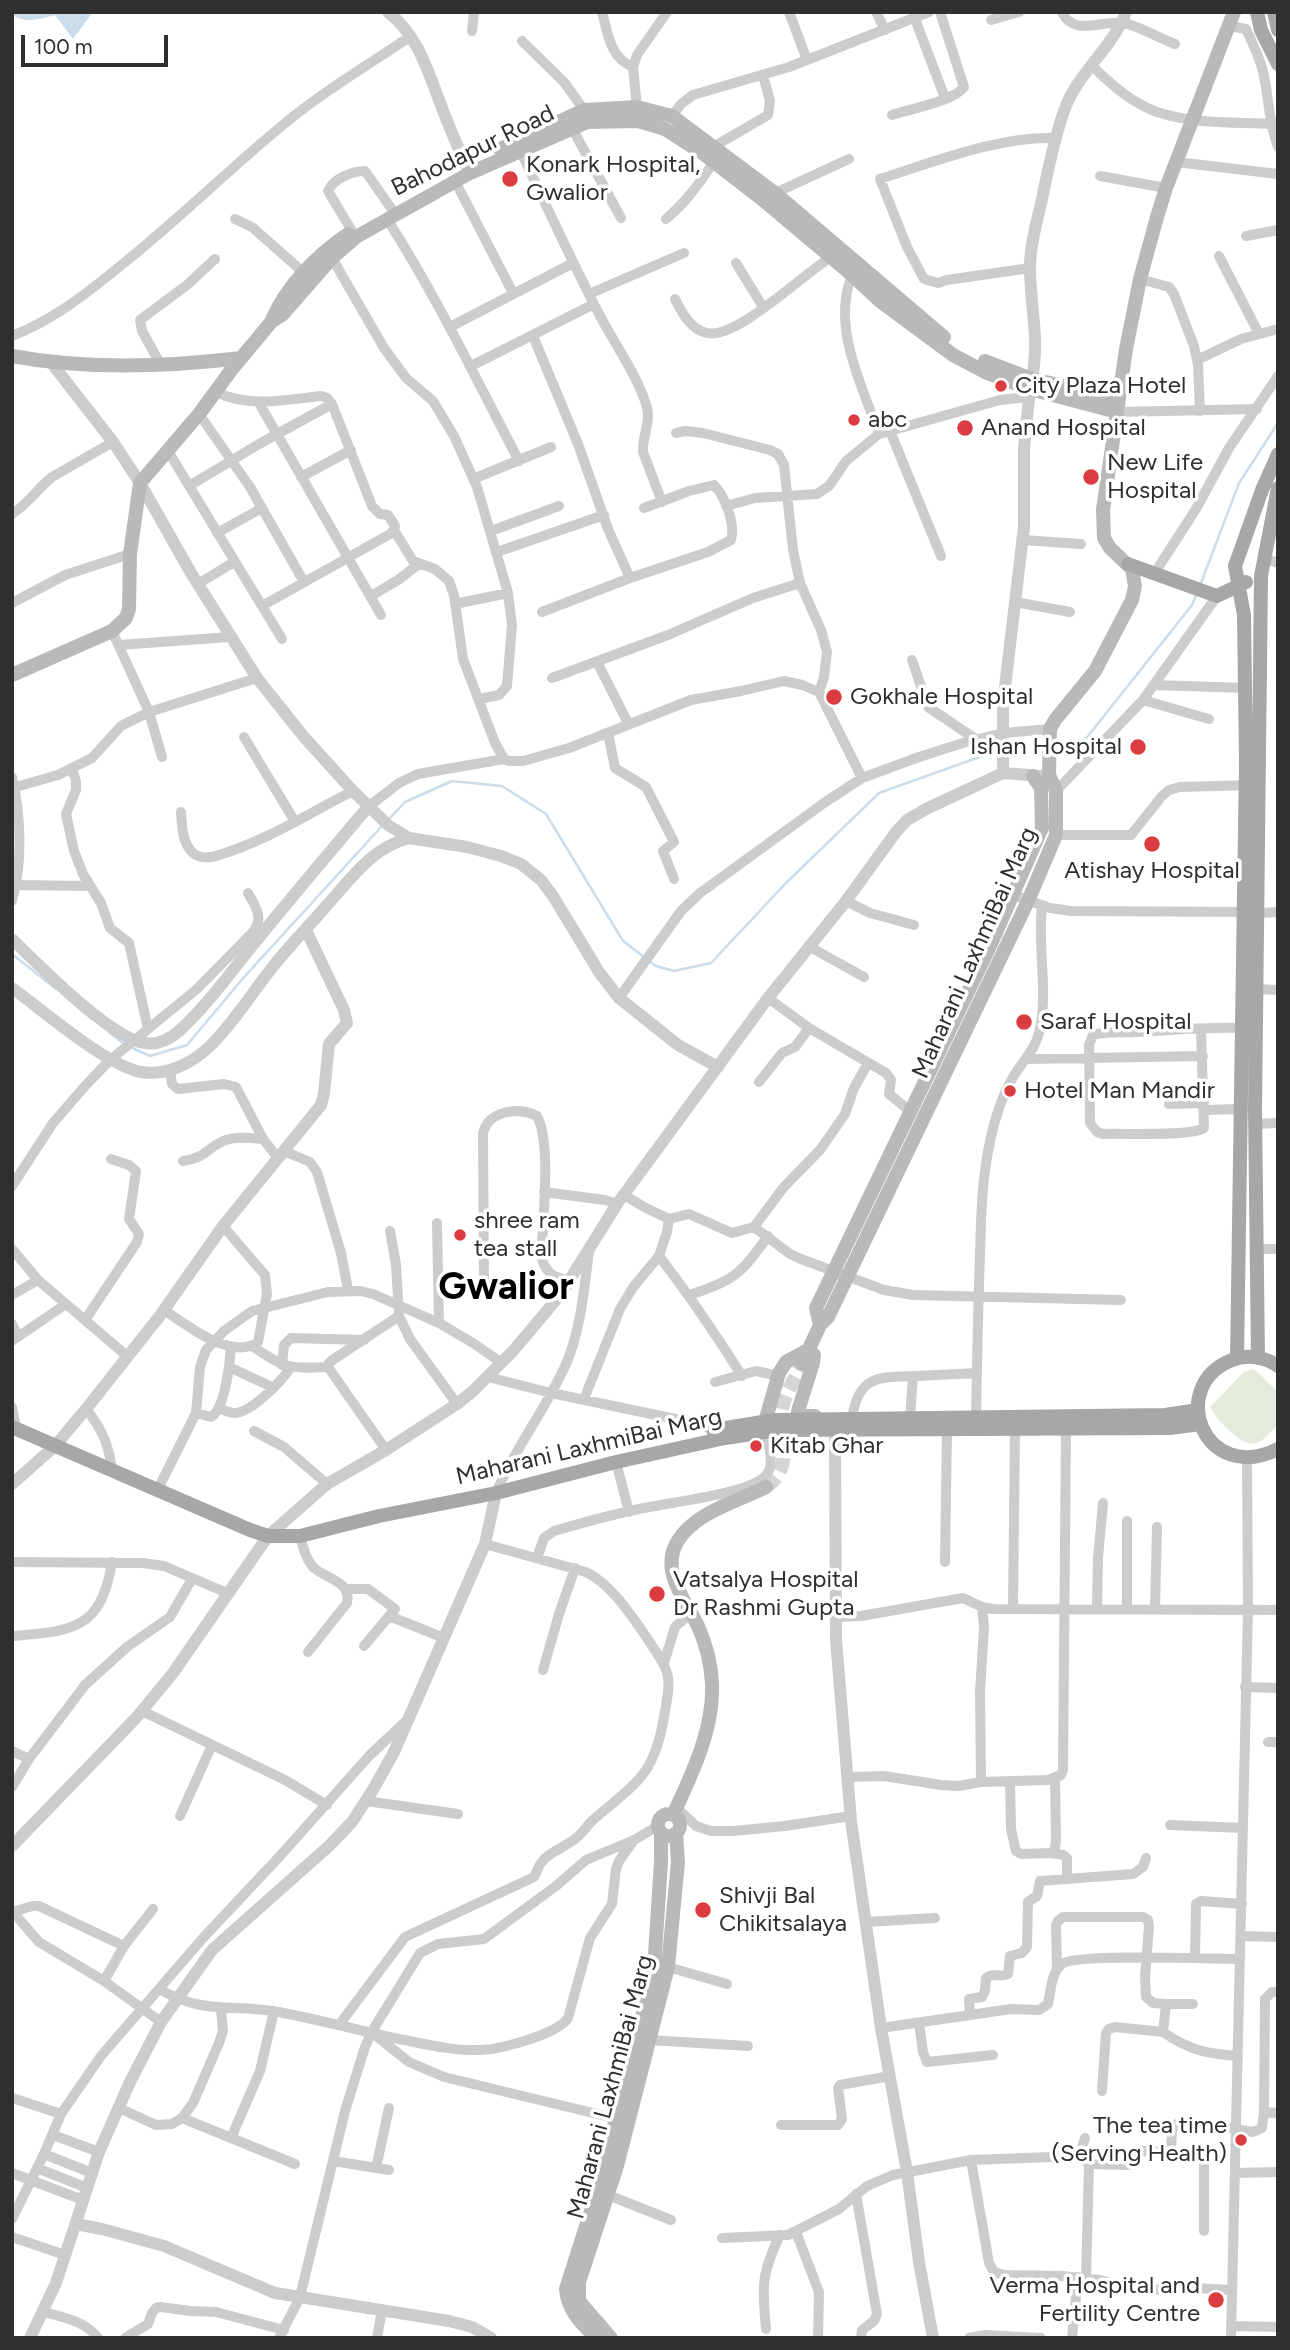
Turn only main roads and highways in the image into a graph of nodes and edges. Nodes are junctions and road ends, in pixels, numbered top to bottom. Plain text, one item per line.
1 (1257, 12) edge
2 (1274, 12) edge
3 (1231, 19) edge
4 (1278, 30) edge
5 (1278, 64) edge
6 (389, 214) junction
7 (272, 321) junction
8 (12, 356) edge
9 (241, 358) junction
10 (1030, 388) junction
11 (1118, 405) junction
12 (1278, 454) edge
13 (1278, 488) edge
14 (1239, 553) junction
15 (1270, 553) edge
16 (1128, 564) junction
17 (1261, 576) junction
18 (1240, 580) junction
19 (12, 675) edge
20 (1033, 776) road end
21 (1252, 785) junction
22 (1251, 913) junction
23 (820, 1325) junction
24 (805, 1357) junction
25 (1237, 1358) junction
26 (1258, 1358) junction
27 (1278, 1366) edge
28 (1199, 1417) junction
29 (842, 1423) junction
30 (766, 1427) junction
31 (14, 1428) edge
32 (1278, 1449) edge
33 (766, 1487) tunnel mouth
34 (674, 1811) junction
35 (660, 1829) junction
36 (676, 1833) junction
37 (596, 2338) edge
38 (611, 2338) edge

1 - 5 main road
2 - 4 main road
3 - 11 main road
6 - 7 main road, Bahodapur Road
6 - 7 main road
6 - 10 main road, Bahodapur Road
6 - 10 main road
7 - 9 main road, Bahodapur Road
8 - 9 main road
9 - 19 main road, Bahodapur Road
10 - 11 main road, Bahodapur Road
11 - 16 main road
12 - 14 main road
13 - 15 main road
14 - 15 main road
14 - 18 main road
15 - 17 main road
16 - 18 main road
16 - 23 main road, Maharani LaxhmiBai Marg
17 - 18 main road
17 - 21 main road
18 - 21 main road
20 - 23 main road
21 - 22 main road
22 - 25 main road
22 - 26 main road
23 - 24 main road, Maharani LaxhmiBai Marg
24 - 29 main road
24 - 30 main road
25 - 26 main road
25 - 28 main road
26 - 27 main road
28 - 29 main road
28 - 29 main road, Maharani LaxhmiBai Marg
28 - 32 main road
29 - 30 main road, Maharani LaxhmiBai Marg
30 - 31 main road, Maharani LaxhmiBai Marg
33 - 34 main road
34 - 35 main road
34 - 36 main road
35 - 36 main road
35 - 37 main road
36 - 38 main road, Maharani LaxhmiBai Marg

